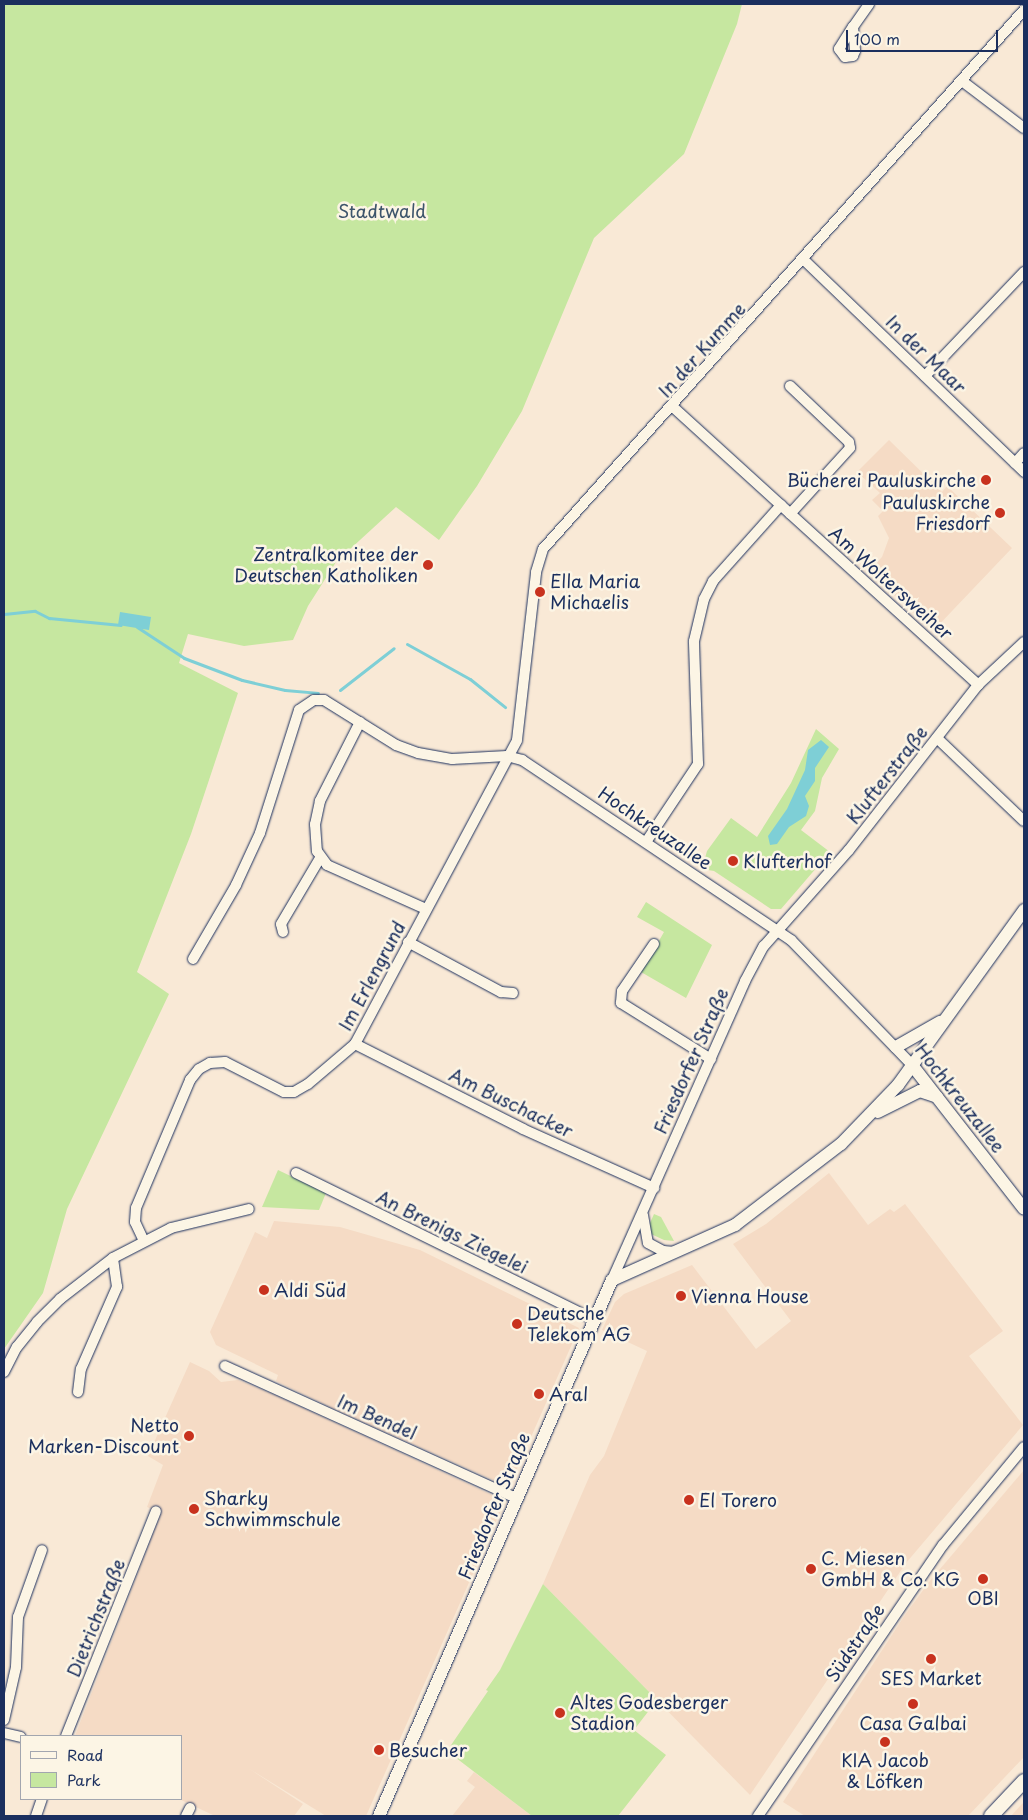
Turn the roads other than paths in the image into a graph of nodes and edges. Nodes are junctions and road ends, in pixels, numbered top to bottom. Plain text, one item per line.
1 (869, 4) edge
2 (1024, 10) edge
3 (853, 27) dead end
4 (962, 81) junction
5 (1024, 128) edge
6 (804, 260) junction
7 (1024, 272) edge
8 (925, 376) junction
9 (790, 386) dead end
10 (673, 407) junction
11 (1024, 453) edge
12 (1015, 463) junction
13 (1024, 472) edge
14 (781, 505) junction
15 (790, 514) junction
16 (1024, 642) edge
17 (978, 684) junction
18 (360, 722) junction
19 (937, 738) junction
20 (507, 756) junction
21 (1024, 821) edge
22 (646, 842) junction
23 (320, 858) junction
24 (426, 909) junction
25 (1024, 910) edge
26 (778, 931) junction
27 (283, 932) dead end
28 (408, 942) junction
29 (654, 944) dead end
30 (193, 959) dead end
31 (513, 993) dead end
32 (946, 1018) junction
33 (355, 1044) junction
34 (896, 1047) junction
35 (711, 1059) junction
36 (912, 1064) junction
37 (939, 1099) junction
38 (874, 1113) junction
39 (296, 1172) dead end
40 (654, 1188) junction
41 (249, 1209) dead end
42 (643, 1209) junction
43 (1024, 1209) edge
44 (143, 1239) junction
45 (679, 1252) junction
46 (113, 1258) junction
47 (612, 1280) junction
48 (595, 1320) junction
49 (225, 1366) dead end
50 (4, 1372) edge
51 (78, 1392) dead end
52 (1024, 1447) edge
53 (516, 1498) junction
54 (156, 1511) dead end
55 (42, 1550) dead end
56 (4, 1720) edge
57 (4, 1733) edge
58 (66, 1735) edge
59 (20, 1737) edge
60 (1024, 1781) edge
61 (42, 1800) edge
62 (36, 1816) edge
63 (379, 1816) edge
64 (758, 1816) edge
65 (991, 1816) edge

1 - 3 street
2 - 4 street, In der Kumme
4 - 5 street
4 - 6 street, In der Kumme
6 - 8 street, In der Maar
6 - 10 street, In der Kumme
7 - 8 street
8 - 12 street, In der Maar
9 - 15 street
10 - 14 street, Am Woltersweiher
10 - 20 street, In der Kumme
11 - 12 street
12 - 13 street, In der Maar
14 - 15 street, Am Woltersweiher
14 - 22 street
15 - 17 street, Am Woltersweiher
16 - 17 street, Klufterstraße
17 - 19 street, Klufterstraße
18 - 20 street, Hochkreuzallee
18 - 23 street
18 - 30 street, Hochkreuzallee
19 - 21 street
19 - 26 street, Klufterstraße
20 - 22 street, Hochkreuzallee
20 - 24 street, Im Erlengrund
22 - 26 street, Hochkreuzallee
23 - 24 street
23 - 27 street
24 - 28 street, Im Erlengrund
25 - 32 street
26 - 34 street, Hochkreuzallee
26 - 35 street, Friesdorfer Straße
28 - 31 street
28 - 33 street, Im Erlengrund
29 - 35 street
32 - 34 street
32 - 36 street
33 - 40 street, Am Buschacker
33 - 44 street, Im Erlengrund
34 - 36 street, Hochkreuzallee
35 - 40 street, Friesdorfer Straße
36 - 37 street, Hochkreuzallee
36 - 38 street
37 - 38 street
37 - 43 street, Hochkreuzallee
38 - 45 street
39 - 48 street, An Brenigs Ziegelei
40 - 42 street, Friesdorfer Straße
41 - 44 street
42 - 45 street
42 - 47 street, Friesdorfer Straße
44 - 46 street
45 - 47 street
46 - 50 street
46 - 51 street
47 - 48 street, Friesdorfer Straße
48 - 53 street, Friesdorfer Straße
49 - 53 street, Im Bendel
52 - 64 street, Südstraße
53 - 63 street, Friesdorfer Straße
54 - 58 street, Dietrichstraße
55 - 56 street
57 - 59 street
60 - 65 main road
61 - 62 street

